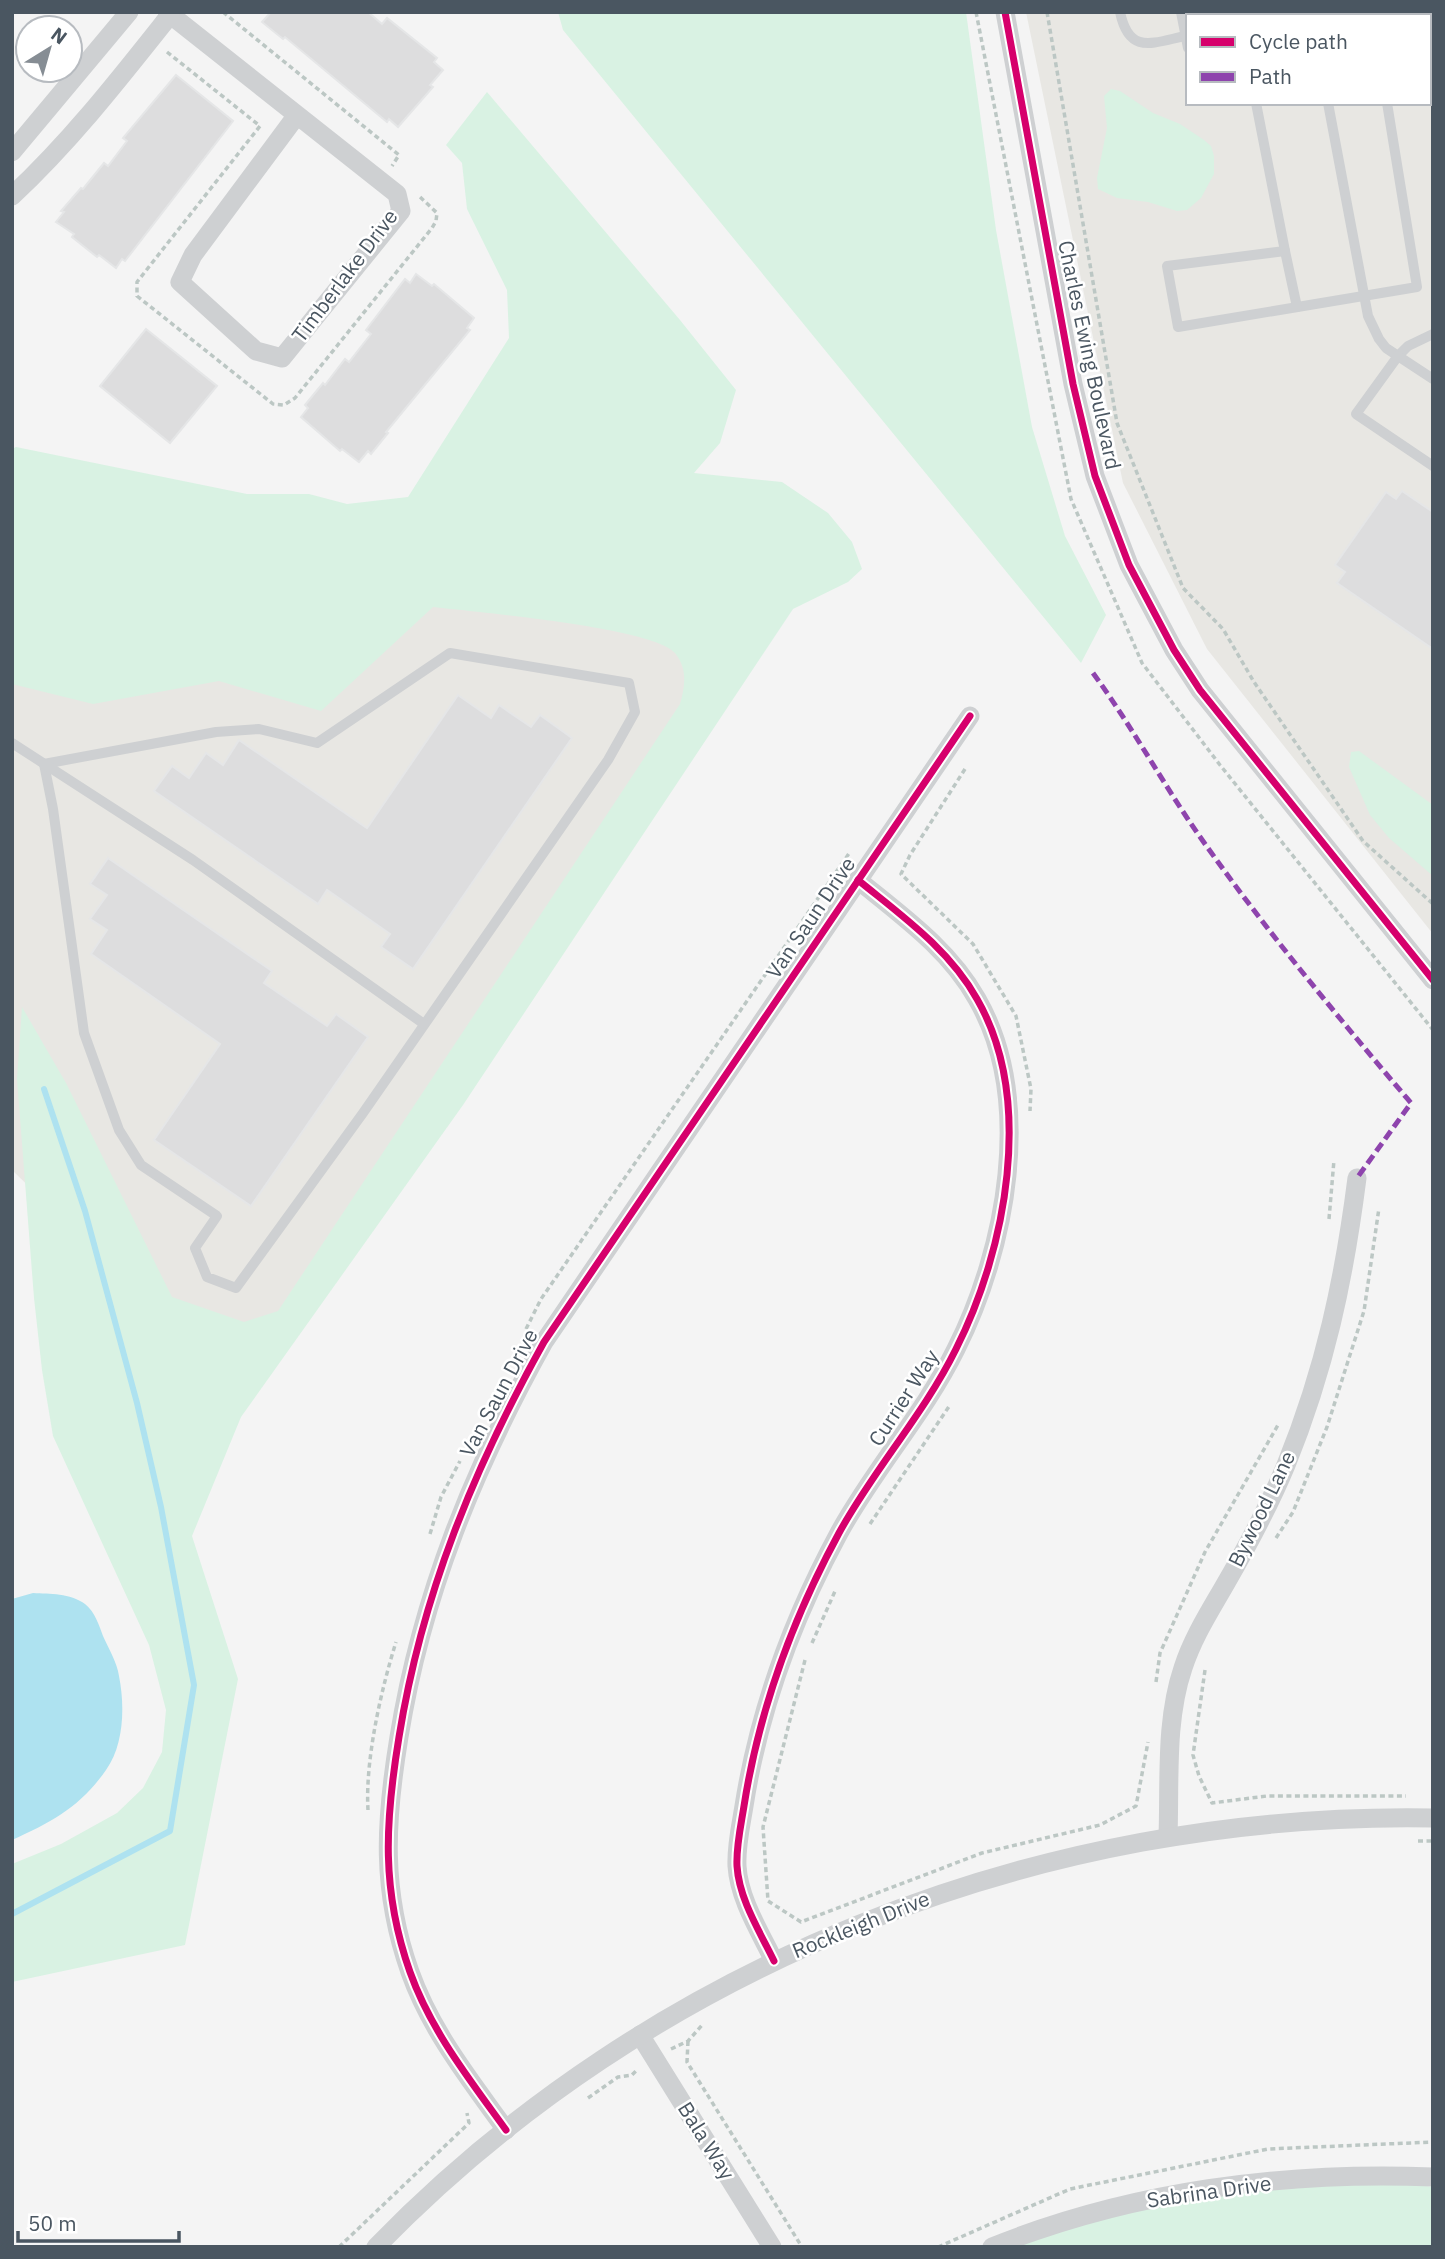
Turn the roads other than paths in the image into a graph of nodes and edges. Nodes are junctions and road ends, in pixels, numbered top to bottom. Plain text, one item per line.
1 (129, 12) edge
2 (1005, 12) edge
3 (1120, 12) edge
4 (1181, 12) edge
5 (1431, 12) edge
6 (169, 14) edge
7 (1433, 21) edge
8 (1185, 36) junction
9 (1186, 40) edge
10 (1256, 105) edge
11 (1328, 105) edge
12 (1387, 105) edge
13 (297, 115) junction
14 (12, 152) edge
15 (12, 196) edge
16 (1285, 251) junction
17 (1362, 296) junction
18 (1297, 307) junction
19 (1433, 334) edge
20 (1398, 356) junction
21 (1433, 379) edge
22 (1433, 467) edge
23 (970, 716) dead end
24 (12, 743) edge
25 (44, 764) junction
26 (858, 880) junction
27 (1433, 980) edge
28 (424, 1024) junction
29 (1357, 1178) dead end
30 (1433, 1818) edge
31 (1168, 1836) junction
32 (774, 1961) junction
33 (640, 2035) junction
34 (506, 2130) junction
35 (1433, 2177) edge
36 (376, 2247) edge
37 (772, 2247) edge
38 (992, 2247) edge

1 - 14 street
2 - 27 street, Charles Ewing Boulevard
3 - 8 lane
4 - 8 lane
5 - 7 lane
6 - 13 street, Timberlake Drive
6 - 15 street, Timberlake Drive
8 - 9 lane
10 - 16 lane
11 - 17 lane
12 - 17 lane
13 - 13 street, Timberlake Drive
16 - 18 lane
16 - 18 lane
17 - 18 lane
17 - 20 lane
19 - 20 lane
20 - 21 lane
20 - 22 lane
23 - 26 street, Van Saun Drive
24 - 25 lane
25 - 28 lane
25 - 28 lane
25 - 28 lane
26 - 32 street, Currier Way
26 - 34 street, Van Saun Drive
29 - 31 street, Bywood Lane
30 - 31 street, Rockleigh Drive
31 - 32 street, Rockleigh Drive
32 - 33 street, Rockleigh Drive
33 - 34 street, Rockleigh Drive
33 - 37 street, Bala Way
34 - 36 street, Rockleigh Drive
35 - 38 street, Sabrina Drive

